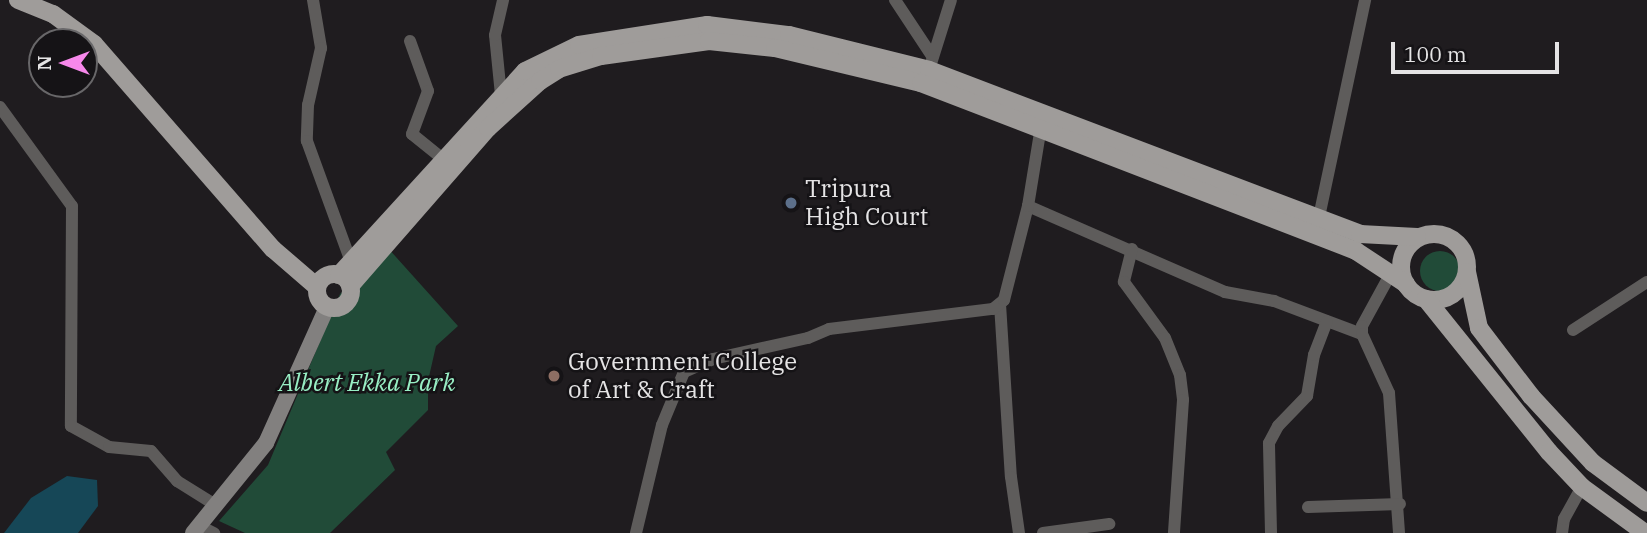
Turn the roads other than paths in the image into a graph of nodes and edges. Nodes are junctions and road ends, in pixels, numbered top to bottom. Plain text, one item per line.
1 (18, 0) edge
2 (313, 0) edge
3 (503, 0) edge
4 (895, 0) edge
5 (951, 0) edge
6 (1365, 0) edge
7 (410, 41) dead end
8 (930, 63) junction
9 (500, 95) junction
10 (0, 107) edge
11 (1041, 127) junction
12 (443, 159) junction
13 (1028, 206) junction
14 (1320, 218) junction
15 (1417, 237) junction
16 (1132, 249) junction
17 (1468, 272) junction
18 (347, 275) junction
19 (1398, 278) junction
20 (1647, 282) edge
21 (317, 287) junction
22 (1426, 299) junction
23 (1000, 304) junction
24 (327, 307) junction
25 (1328, 321) junction
26 (1573, 330) dead end
27 (1362, 334) junction
28 (1582, 487) junction
29 (1647, 503) edge
30 (1400, 504) junction
31 (217, 506) junction
32 (1307, 507) dead end
33 (1109, 524) dead end
34 (202, 531) edge
35 (636, 533) edge
36 (1019, 533) edge
37 (1043, 533) edge
38 (1174, 533) edge
39 (1271, 533) edge
40 (1399, 533) edge
41 (1562, 533) edge
42 (1645, 533) edge

1 - 21 main road
2 - 18 street
3 - 9 street
4 - 8 street
5 - 8 street
6 - 14 street
7 - 12 street
8 - 9 main road
8 - 14 main road
9 - 12 main road
10 - 31 street
11 - 13 street
11 - 18 main road
11 - 19 main road
12 - 18 main road
13 - 16 street
13 - 23 street
14 - 15 main road
15 - 17 main road
15 - 19 main road
16 - 25 street
16 - 38 street
17 - 22 main road
17 - 29 main road
18 - 21 main road
18 - 24 main road
19 - 22 main road
19 - 27 street
20 - 26 street
21 - 24 main road
22 - 28 main road
23 - 35 street
23 - 36 street
24 - 31 street
25 - 27 street
25 - 39 street
27 - 30 street
28 - 41 street
28 - 42 main road
30 - 32 street
30 - 40 street
31 - 34 street
33 - 37 street

